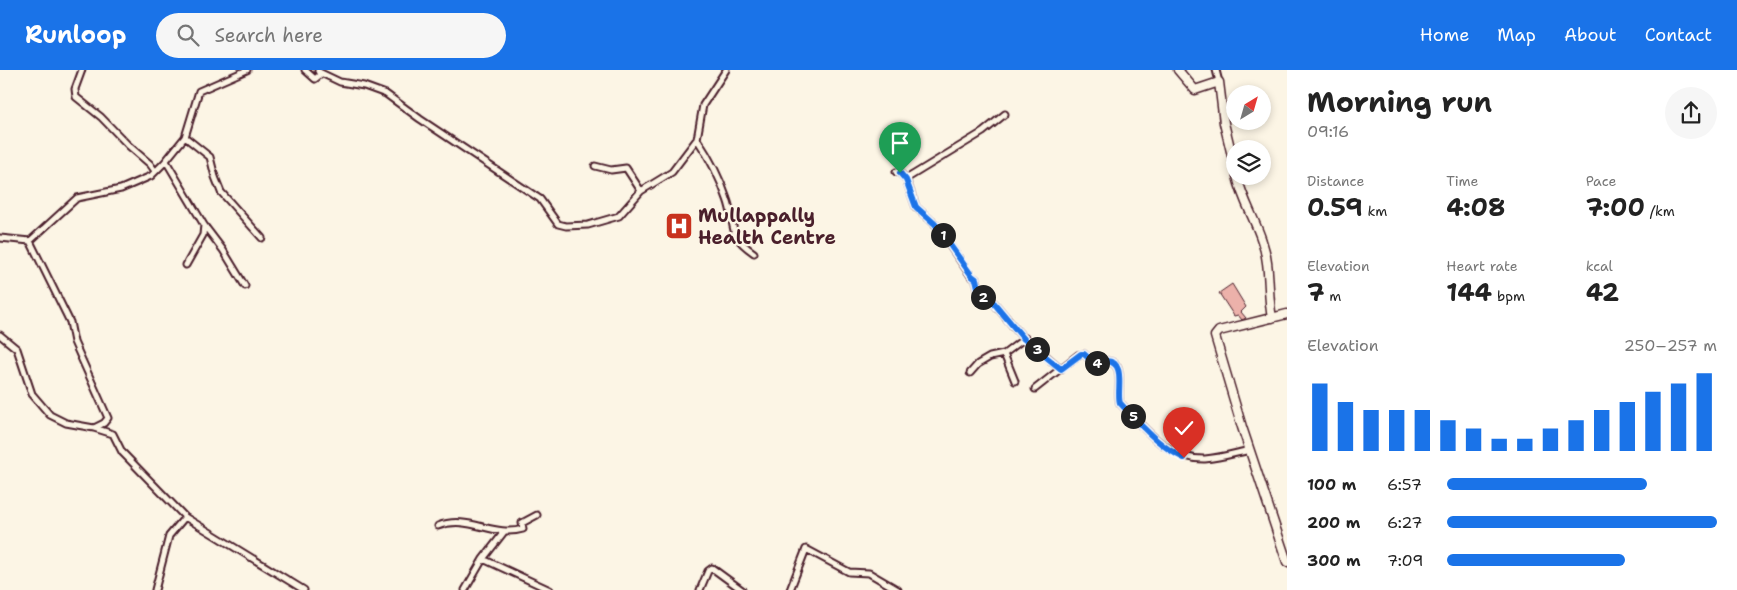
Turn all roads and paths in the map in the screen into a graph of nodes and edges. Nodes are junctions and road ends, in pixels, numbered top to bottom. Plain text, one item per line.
1 (82, 70) edge
2 (247, 70) edge
3 (305, 70) edge
4 (726, 70) edge
5 (1178, 70) edge
6 (1216, 70) edge
7 (318, 71) edge
8 (1219, 82) junction
9 (1005, 114) dead end
10 (184, 136) junction
11 (697, 139) junction
12 (1228, 140) edge
13 (166, 161) junction
14 (596, 166) dead end
15 (156, 172) junction
16 (896, 172) dead end
17 (906, 180) junction
18 (1240, 185) edge
19 (641, 191) junction
20 (204, 225) junction
21 (0, 238) edge
22 (262, 238) dead end
23 (30, 241) junction
24 (754, 252) dead end
25 (186, 265) dead end
26 (246, 286) dead end
27 (1287, 314) edge
28 (1272, 318) junction
29 (0, 336) edge
30 (1024, 339) junction
31 (1004, 354) junction
32 (1061, 369) junction
33 (970, 373) dead end
34 (1015, 380) dead end
35 (1035, 389) dead end
36 (94, 428) junction
37 (1250, 450) junction
38 (537, 515) dead end
39 (185, 517) junction
40 (438, 526) dead end
41 (504, 532) junction
42 (1284, 546) edge
43 (483, 559) junction
44 (1287, 562) edge
45 (155, 590) edge
46 (304, 590) edge
47 (465, 590) edge
48 (550, 590) edge
49 (700, 590) edge
50 (742, 590) edge
51 (790, 590) edge
52 (898, 590) edge

1 - 15 street
2 - 10 street
3 - 7 street
4 - 11 street
5 - 8 main road
6 - 8 street
7 - 19 street
8 - 12 main road
9 - 17 street
10 - 13 street
10 - 22 street
11 - 19 street
11 - 24 street
13 - 15 street
13 - 20 street
14 - 19 street
15 - 23 street
16 - 17 street
17 - 30 street
18 - 28 main road
20 - 25 street
20 - 26 street
21 - 23 street
23 - 36 street
27 - 28 main road
28 - 37 main road
29 - 36 street
30 - 31 street
30 - 32 street
31 - 33 street
31 - 34 street
32 - 35 street
32 - 37 street
36 - 39 street
37 - 42 main road
38 - 41 street
39 - 45 street
39 - 46 street
40 - 41 street
41 - 43 street
42 - 44 main road
43 - 47 street
43 - 48 street
49 - 50 street
51 - 52 street

